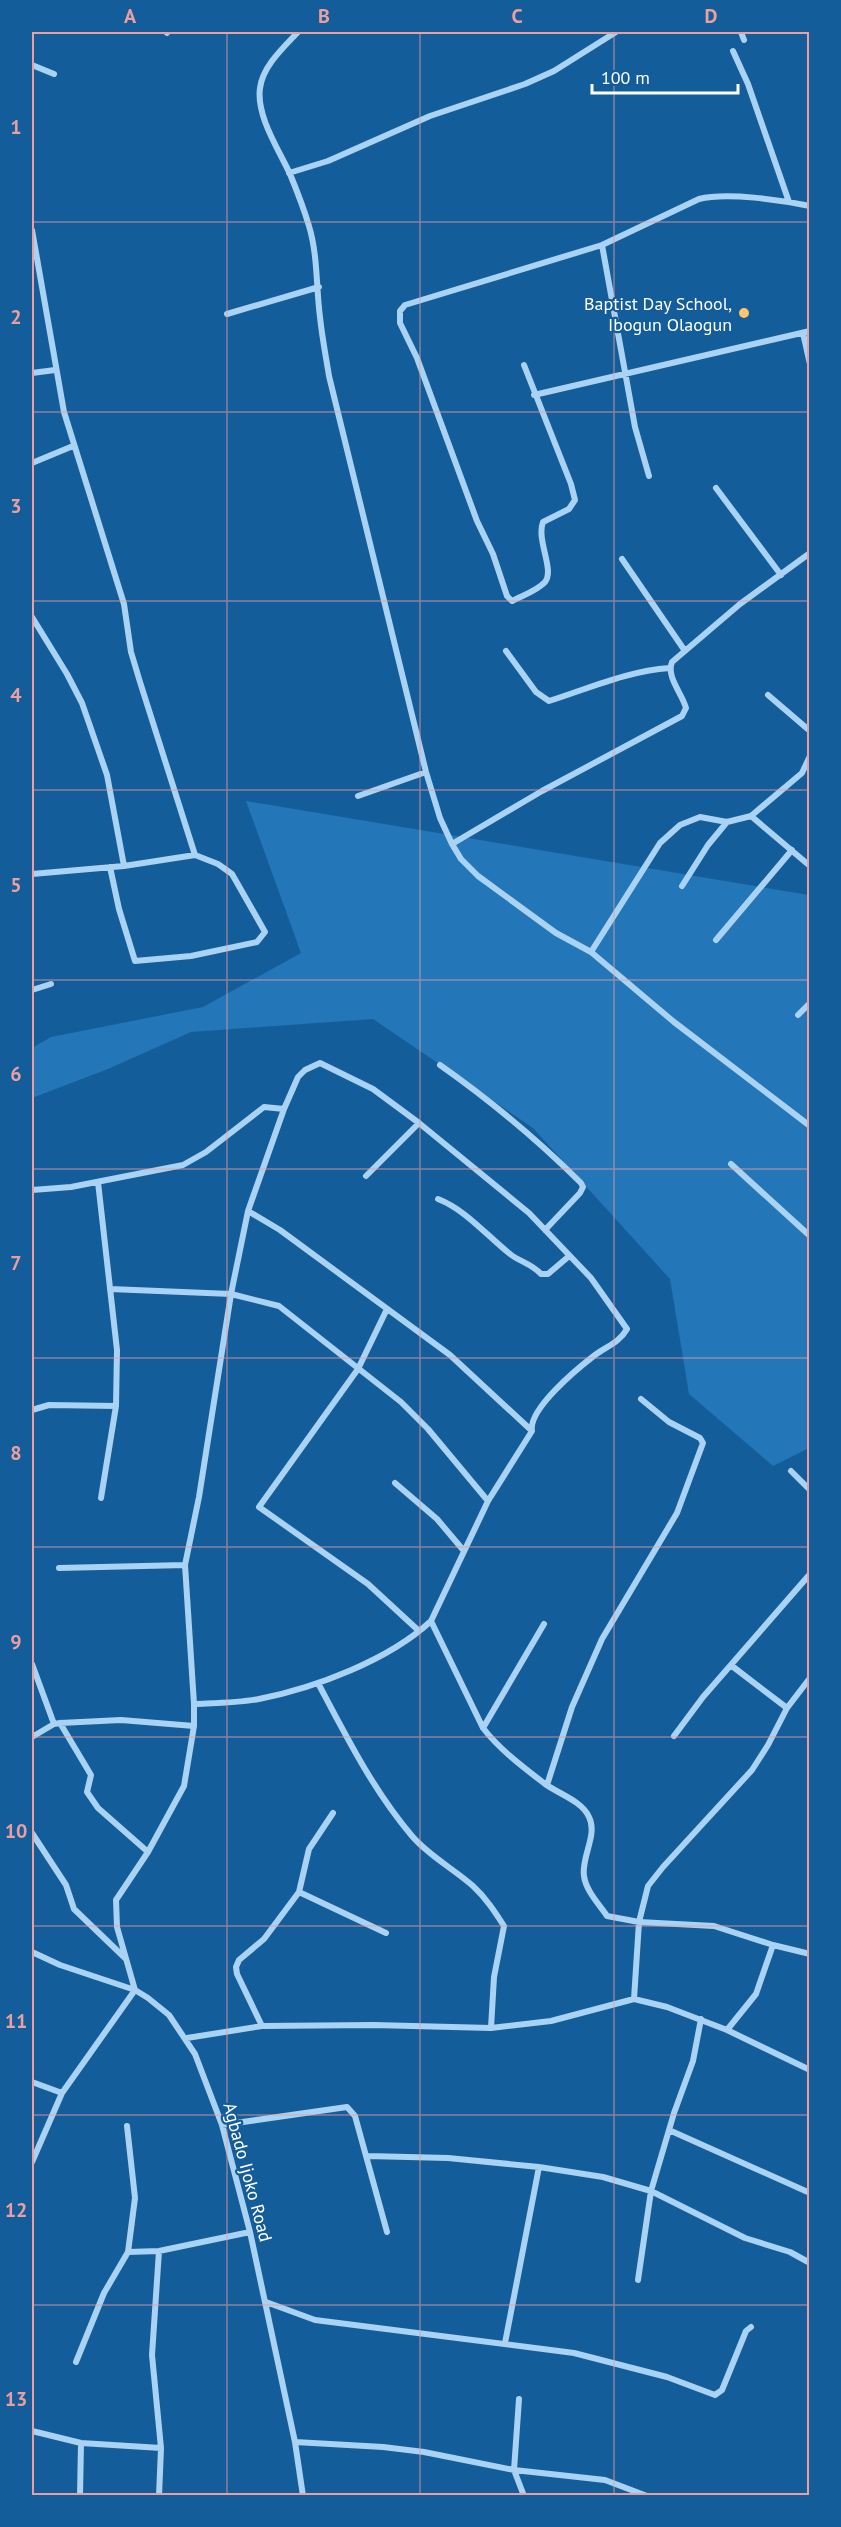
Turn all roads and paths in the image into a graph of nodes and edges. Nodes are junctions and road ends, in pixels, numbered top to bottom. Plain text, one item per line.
1 (297, 32) edge
2 (616, 32) edge
3 (741, 32) edge
4 (744, 40) dead end
5 (733, 51) dead end
6 (32, 65) edge
7 (54, 74) dead end
8 (289, 173) junction
9 (789, 202) junction
10 (810, 206) edge
11 (32, 230) edge
12 (602, 245) junction
13 (35, 268) edge
14 (319, 286) junction
15 (227, 314) dead end
16 (806, 332) edge
17 (810, 364) edge
18 (524, 365) dead end
19 (55, 370) junction
20 (624, 372) junction
21 (32, 373) edge
22 (534, 395) junction
23 (73, 446) junction
24 (32, 463) edge
25 (649, 476) dead end
26 (716, 488) dead end
27 (810, 553) edge
28 (621, 559) dead end
29 (782, 575) junction
30 (32, 617) edge
31 (506, 651) dead end
32 (685, 651) junction
33 (670, 668) junction
34 (768, 695) dead end
35 (810, 731) edge
36 (810, 756) edge
37 (426, 772) junction
38 (358, 796) dead end
39 (751, 816) junction
40 (727, 822) junction
41 (452, 844) junction
42 (792, 850) junction
43 (195, 855) junction
44 (124, 866) junction
45 (810, 866) edge
46 (110, 867) junction
47 (32, 874) edge
48 (682, 886) dead end
49 (716, 940) dead end
50 (591, 952) junction
51 (51, 984) dead end
52 (32, 990) edge
53 (810, 1003) edge
54 (798, 1015) dead end
55 (440, 1065) dead end
56 (284, 1109) junction
57 (419, 1123) junction
58 (810, 1126) edge
59 (731, 1164) dead end
60 (366, 1176) dead end
61 (98, 1182) junction
62 (32, 1190) edge
63 (438, 1199) dead end
64 (249, 1211) junction
65 (545, 1230) junction
66 (810, 1236) edge
67 (568, 1257) junction
68 (110, 1289) junction
69 (231, 1294) junction
70 (387, 1309) junction
71 (358, 1369) junction
72 (641, 1399) dead end
73 (116, 1406) junction
74 (32, 1410) edge
75 (532, 1431) junction
76 (791, 1471) dead end
77 (395, 1483) dead end
78 (810, 1490) edge
79 (101, 1498) dead end
80 (488, 1501) junction
81 (464, 1551) junction
82 (185, 1565) junction
83 (59, 1568) dead end
84 (810, 1574) edge
85 (431, 1621) junction
86 (544, 1624) dead end
87 (419, 1631) junction
88 (32, 1664) edge
89 (732, 1666) junction
90 (810, 1678) edge
91 (318, 1683) junction
92 (194, 1704) junction
93 (787, 1707) junction
94 (57, 1723) junction
95 (194, 1726) junction
96 (483, 1728) junction
97 (674, 1736) dead end
98 (32, 1737) edge
99 (547, 1785) junction
100 (333, 1813) dead end
101 (32, 1833) edge
102 (148, 1852) junction
103 (299, 1892) junction
104 (639, 1922) junction
105 (386, 1933) dead end
106 (773, 1945) junction
107 (32, 1952) edge
108 (810, 1954) edge
109 (126, 1959) junction
110 (135, 1990) junction
111 (634, 1999) junction
112 (700, 2019) junction
113 (262, 2026) junction
114 (491, 2028) junction
115 (727, 2030) junction
116 (187, 2038) junction
117 (810, 2070) edge
118 (32, 2082) edge
119 (62, 2093) junction
120 (222, 2125) junction
121 (127, 2126) dead end
122 (669, 2130) junction
123 (367, 2156) junction
124 (32, 2162) edge
125 (539, 2167) junction
126 (651, 2191) junction
127 (810, 2193) edge
128 (250, 2232) junction
129 (387, 2232) dead end
130 (159, 2251) junction
131 (128, 2252) junction
132 (810, 2263) edge
133 (638, 2280) dead end
134 (266, 2302) junction
135 (751, 2327) dead end
136 (505, 2343) junction
137 (76, 2362) dead end
138 (519, 2399) dead end
139 (32, 2431) edge
140 (295, 2442) junction
141 (81, 2443) junction
142 (161, 2448) junction
143 (514, 2470) junction
144 (80, 2496) edge
145 (159, 2496) edge
146 (303, 2496) edge
147 (524, 2496) edge
148 (647, 2496) edge

1 - 8 street
2 - 8 street
3 - 4 street
5 - 9 street
6 - 7 street
8 - 14 street
9 - 10 street
9 - 12 street
11 - 13 street
12 - 20 street
12 - 22 street
13 - 19 street
14 - 15 street
14 - 37 street
16 - 17 street
16 - 20 street
18 - 22 street
19 - 21 street
19 - 23 street
20 - 22 street
20 - 25 street
23 - 24 street
23 - 43 street
26 - 29 street
27 - 29 street
28 - 32 street
29 - 32 street
30 - 44 street
31 - 33 street
32 - 33 street
33 - 41 street
34 - 35 street
36 - 39 street
37 - 38 street
37 - 41 street
39 - 40 street
39 - 42 street
40 - 48 street
40 - 50 street
41 - 50 street
42 - 45 street
42 - 49 street
43 - 44 street
43 - 46 street
44 - 46 street
46 - 47 street
50 - 58 street
51 - 52 street
53 - 54 street
55 - 65 street
56 - 57 street
56 - 61 street
56 - 64 street
57 - 60 street
57 - 65 street
59 - 66 street
61 - 62 street
61 - 68 street
63 - 67 street
64 - 69 street
64 - 70 street
65 - 67 street
67 - 75 street
68 - 69 street
68 - 73 street
69 - 71 street
69 - 82 street
70 - 71 street
70 - 75 street
71 - 80 street
71 - 87 street
72 - 99 street
73 - 74 street
73 - 79 street
75 - 80 street
76 - 78 street
77 - 81 street
80 - 81 street
81 - 85 street
82 - 83 street
82 - 92 street
84 - 89 street
85 - 87 street
85 - 96 street
86 - 96 street
87 - 91 street
88 - 94 street
89 - 93 street
89 - 97 street
90 - 93 street
91 - 92 street
91 - 114 street
92 - 95 street
93 - 104 street
94 - 95 street
94 - 98 street
94 - 102 street
95 - 102 street
96 - 99 street
99 - 104 street
100 - 103 street
101 - 109 street
102 - 109 street
103 - 105 street
103 - 113 street
104 - 106 street
104 - 111 street
106 - 108 street
106 - 115 street
107 - 110 street, Agbado Ijoko Road
109 - 110 street
110 - 116 street, Agbado Ijoko Road
110 - 119 street
111 - 112 street
111 - 114 street
112 - 115 street
112 - 122 street
113 - 114 street
113 - 116 street
115 - 117 street
116 - 120 street, Agbado Ijoko Road
118 - 119 street
119 - 124 street
120 - 123 street
120 - 128 street, Agbado Ijoko Road
121 - 131 street
122 - 126 street
122 - 127 street
123 - 125 street
123 - 129 street
125 - 126 street
125 - 136 street
126 - 132 street
126 - 133 street
128 - 130 street
128 - 134 street, Agbado Ijoko Road
130 - 131 street
130 - 142 street
131 - 137 street
134 - 136 street
134 - 140 street, Agbado Ijoko Road
135 - 136 street
138 - 143 street
139 - 141 street
140 - 143 street
140 - 146 street, Agbado Ijoko Road
141 - 142 street
141 - 144 street
142 - 145 street
143 - 147 street
143 - 148 street

